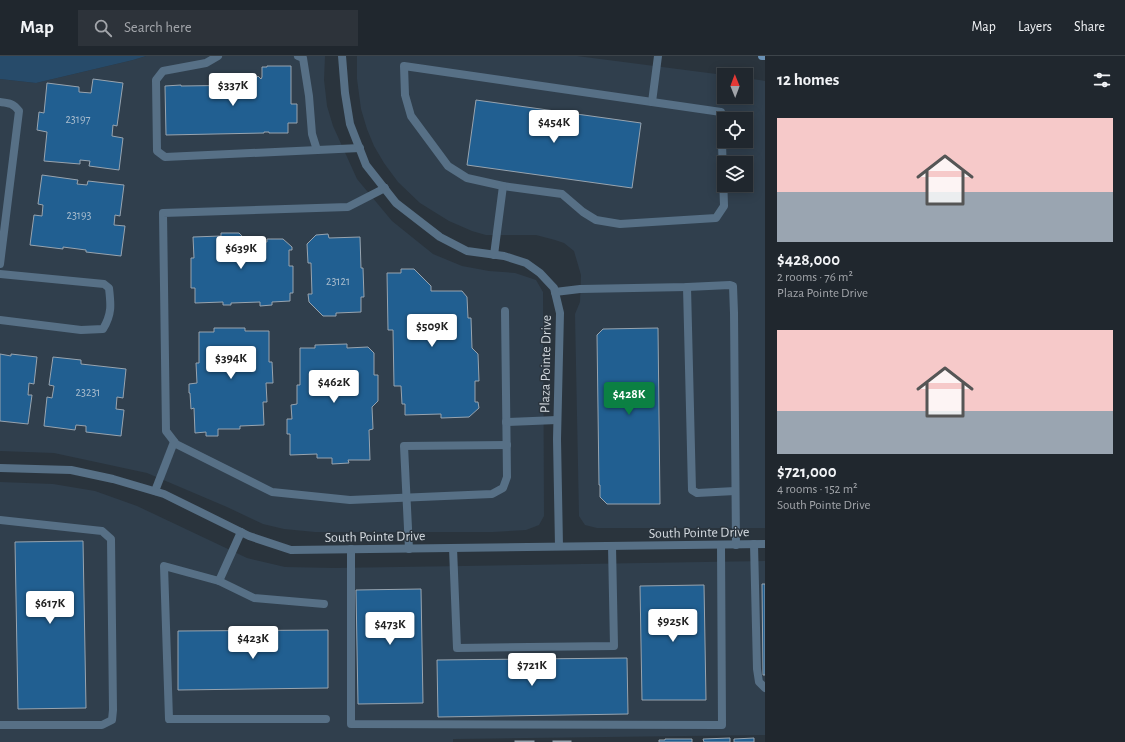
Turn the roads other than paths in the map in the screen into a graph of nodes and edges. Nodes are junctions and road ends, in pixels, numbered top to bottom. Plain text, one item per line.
1 (218, 56) edge
2 (298, 56) edge
3 (342, 56) edge
4 (658, 56) edge
5 (762, 56) edge
6 (765, 56) edge
7 (0, 102) edge
8 (652, 102) junction
9 (360, 148) junction
10 (317, 150) junction
11 (503, 186) junction
12 (385, 188) junction
13 (494, 255) junction
14 (0, 264) edge
15 (0, 274) edge
16 (687, 287) junction
17 (555, 292) junction
18 (505, 311) dead end
19 (0, 320) edge
20 (557, 420) junction
21 (506, 422) junction
22 (174, 442) junction
23 (506, 445) junction
24 (0, 468) edge
25 (155, 491) junction
26 (735, 491) junction
27 (406, 498) junction
28 (0, 520) edge
29 (240, 532) junction
30 (754, 544) junction
31 (765, 544) edge
32 (721, 545) junction
33 (736, 545) junction
34 (559, 546) junction
35 (612, 546) junction
36 (453, 548) junction
37 (351, 549) junction
38 (408, 549) junction
39 (219, 581) junction
40 (324, 604) dead end
41 (765, 688) edge
42 (326, 719) dead end
43 (0, 725) edge

1 - 10 street
2 - 10 street
3 - 9 street, Plaza Pointe Drive
4 - 8 street
5 - 6 main road
7 - 14 street
8 - 11 street
8 - 11 street
9 - 10 street
9 - 12 street, Plaza Pointe Drive
11 - 13 street
12 - 13 street, Plaza Pointe Drive
12 - 22 street
13 - 17 street, Plaza Pointe Drive
15 - 19 street
16 - 17 street
16 - 26 street
16 - 26 street
17 - 20 street, Plaza Pointe Drive
18 - 21 street
20 - 21 street
20 - 34 street, Plaza Pointe Drive
21 - 23 street
22 - 25 street
22 - 27 street
23 - 27 street
23 - 27 street
24 - 25 street, South Pointe Drive
25 - 29 street, South Pointe Drive
26 - 33 street
27 - 38 street
28 - 43 street
29 - 37 street, South Pointe Drive
29 - 39 street
30 - 31 street, South Pointe Drive
30 - 33 street, South Pointe Drive
30 - 41 street
32 - 33 street, South Pointe Drive
32 - 35 street, South Pointe Drive
32 - 37 street
34 - 35 street, South Pointe Drive
34 - 36 street, South Pointe Drive
35 - 36 street
36 - 38 street, South Pointe Drive
37 - 38 street, South Pointe Drive
39 - 40 street
39 - 42 street

